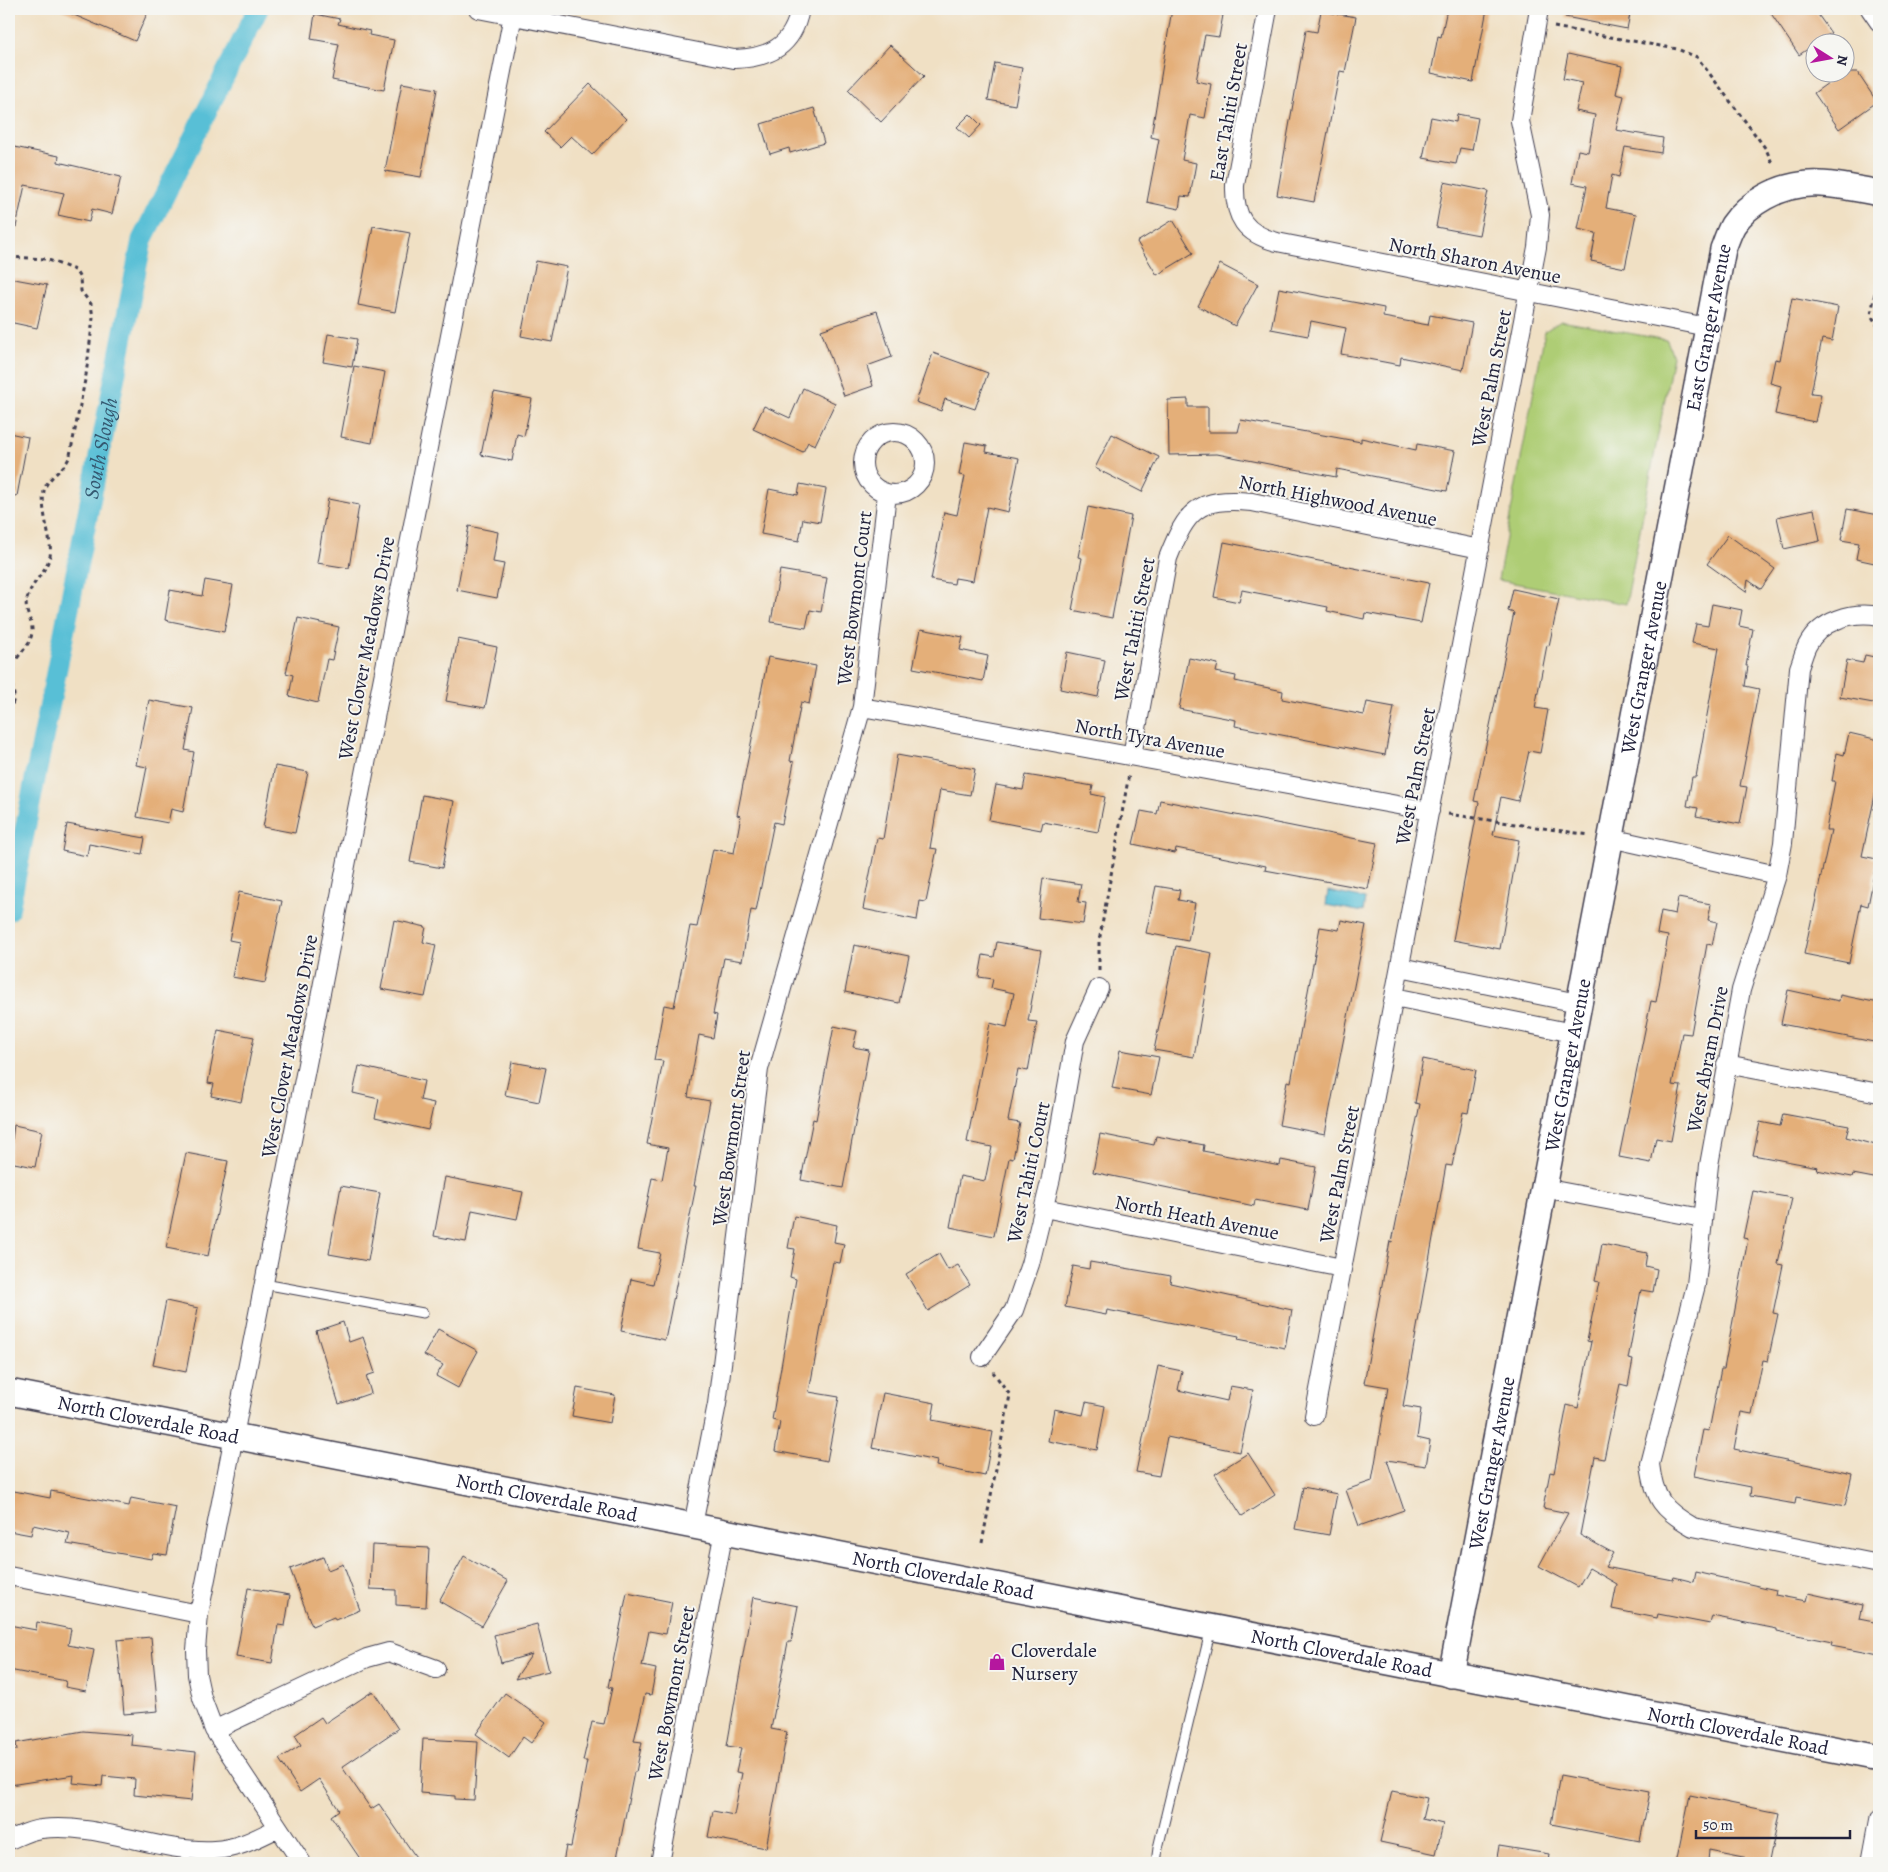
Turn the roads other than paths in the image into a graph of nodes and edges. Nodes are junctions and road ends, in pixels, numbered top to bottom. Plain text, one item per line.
1 (478, 9) edge
2 (800, 9) edge
3 (1268, 9) edge
4 (1870, 9) edge
5 (513, 16) junction
6 (1538, 16) edge
7 (1879, 22) edge
8 (1879, 193) edge
9 (1241, 221) joint
10 (1529, 293) junction
11 (1707, 327) junction
12 (1683, 454) joint
13 (887, 494) dead end
14 (1190, 513) joint
15 (1480, 549) junction
16 (1879, 616) edge
17 (862, 707) junction
18 (1132, 756) junction
19 (1430, 811) junction
20 (1610, 838) junction
21 (1777, 875) junction
22 (1400, 967) junction
23 (1099, 988) road end
24 (1394, 997) junction
25 (1578, 1003) junction
26 (1573, 1033) junction
27 (1726, 1064) junction
28 (1879, 1093) edge
29 (1544, 1188) junction
30 (1044, 1208) junction
31 (1702, 1218) junction
32 (1342, 1268) junction
33 (264, 1284) junction
34 (423, 1313) dead end
35 (982, 1357) road end
36 (9, 1392) edge
37 (1314, 1416) dead end
38 (234, 1436) junction
39 (693, 1525) junction
40 (724, 1531) junction
41 (1879, 1564) edge
42 (9, 1576) edge
43 (200, 1614) junction
44 (1211, 1627) junction
45 (436, 1669) dead end
46 (1450, 1675) junction
47 (214, 1730) junction
48 (1879, 1758) edge
49 (1879, 1820) edge
50 (278, 1828) junction
51 (9, 1840) edge
52 (302, 1863) edge
53 (660, 1863) edge
54 (1156, 1863) edge
55 (1871, 1863) edge

1 - 5 street
2 - 5 street
3 - 9 street, East Tahiti Street
4 - 7 street
5 - 33 street, West Clover Meadows Drive
6 - 10 street, West Palm Street
8 - 11 main road, East Granger Avenue
9 - 10 street, North Sharon Avenue
10 - 11 street, North Sharon Avenue
10 - 15 street, West Palm Street
11 - 12 main road, East Granger Avenue
12 - 20 main road, West Granger Avenue
13 - 17 street, West Bowmont Court
14 - 15 street, North Highwood Avenue
14 - 18 street, West Tahiti Street
15 - 19 street, West Palm Street
16 - 21 street, West Abram Drive
17 - 18 street, North Tyra Avenue
17 - 39 street, West Bowmont Street
18 - 19 street, North Tyra Avenue
19 - 22 street, West Palm Street
20 - 21 street
20 - 25 main road, West Granger Avenue
21 - 27 street, West Abram Drive
22 - 24 street, West Palm Street
22 - 25 street
23 - 30 street, West Tahiti Court
24 - 26 street
24 - 32 street, West Palm Street
25 - 26 main road, West Granger Avenue
26 - 29 main road, West Granger Avenue
27 - 28 street
27 - 31 street, West Abram Drive
29 - 31 street
29 - 46 main road, West Granger Avenue
30 - 32 street, North Heath Avenue
30 - 35 street, West Tahiti Court
31 - 41 street, West Abram Drive
32 - 37 street, West Palm Street
33 - 34 lane
33 - 38 street, West Clover Meadows Drive
36 - 38 main road, North Cloverdale Road
38 - 39 main road, North Cloverdale Road
38 - 43 street, West Clover Meadows Drive
39 - 40 main road, North Cloverdale Road
40 - 44 main road, North Cloverdale Road
40 - 53 street, West Bowmont Street
42 - 43 street
43 - 47 street, West Clover Meadows Drive
44 - 46 main road, North Cloverdale Road
44 - 54 lane
45 - 47 street
46 - 48 main road, North Cloverdale Road
47 - 50 street, West Clover Meadows Drive
49 - 55 street
50 - 51 street
50 - 52 street, West Clover Meadows Drive

